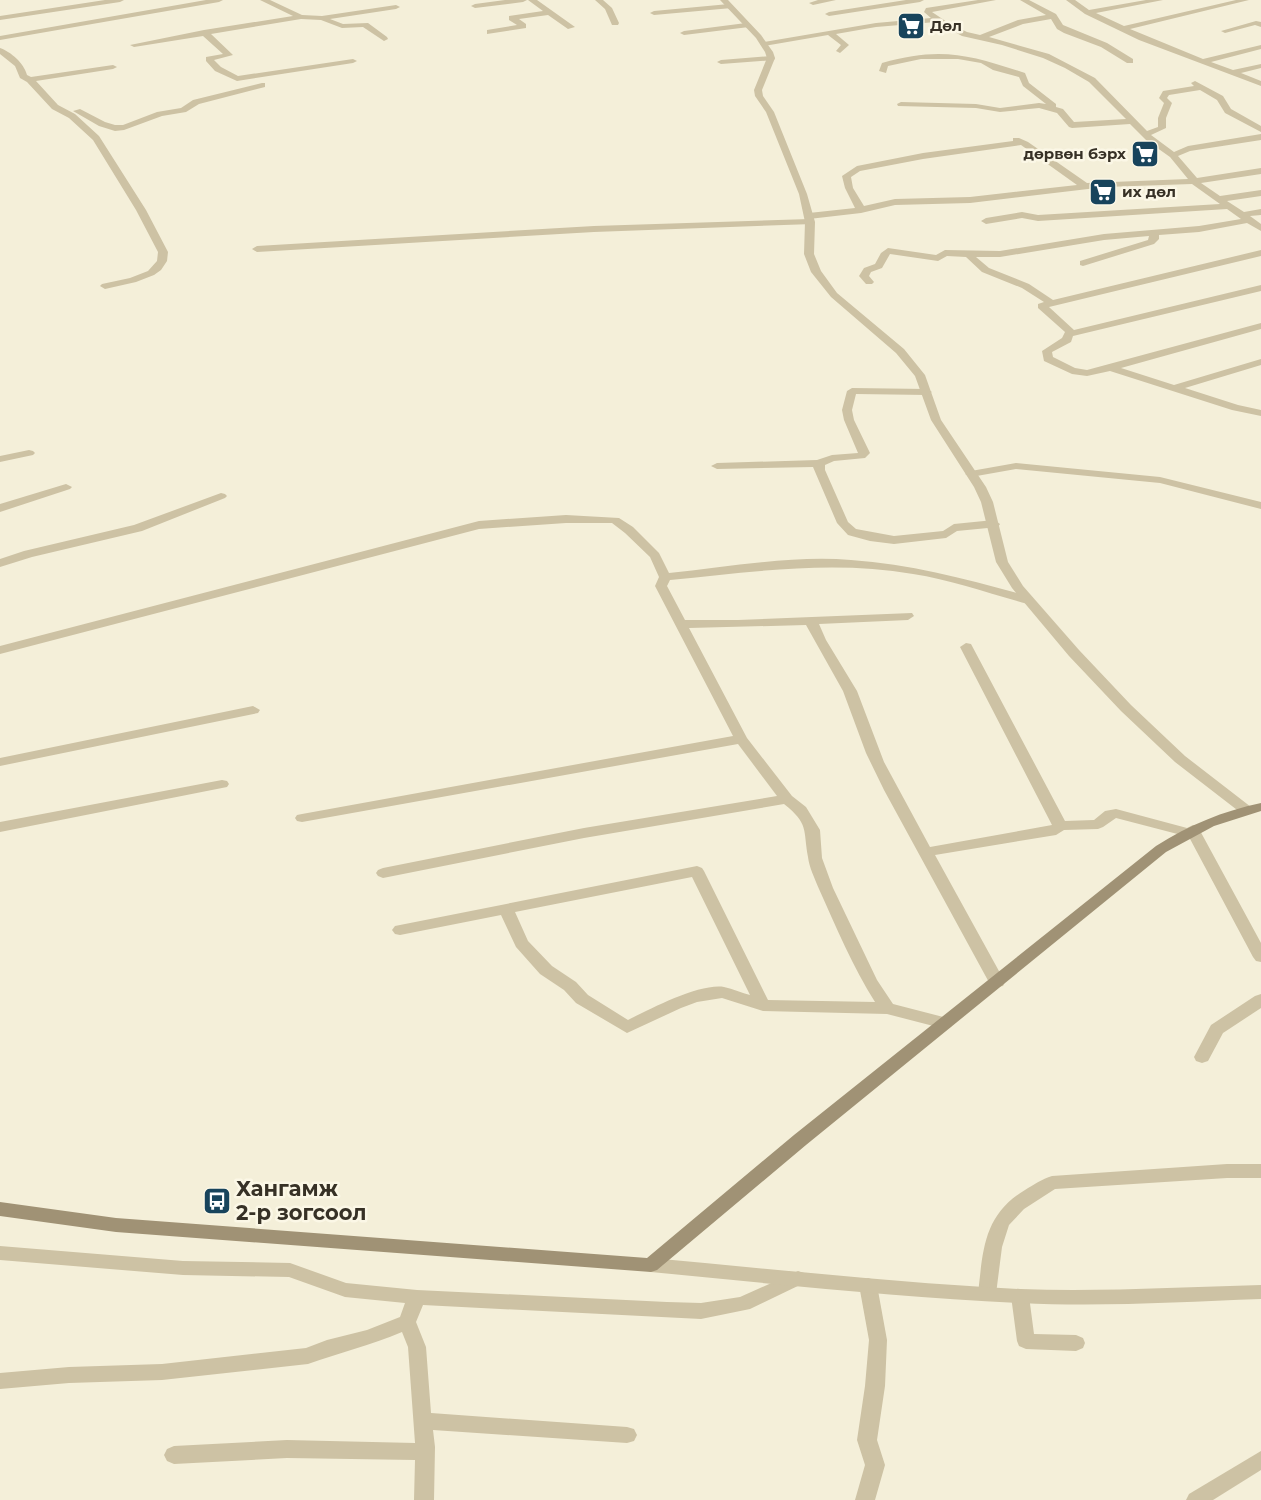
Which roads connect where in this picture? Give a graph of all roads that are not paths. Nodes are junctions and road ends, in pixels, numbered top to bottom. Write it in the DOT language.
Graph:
graph roads {
  1 [pos="120,0"];
  2 [pos="219,0"];
  3 [pos="264,0"];
  4 [pos="523,0"];
  5 [pos="532,0"];
  6 [pos="599,0"];
  7 [pos="832,0"];
  8 [pos="920,0"];
  9 [pos="992,0"];
  10 [pos="1024,0"];
  11 [pos="1070,0"];
  12 [pos="1159,0"];
  13 [pos="1245,0"];
  14 [pos="727,3"];
  15 [pos="813,3"];
  16 [pos="475,6"];
  17 [pos="396,7"];
  18 [pos="550,12"];
  19 [pos="1088,12"];
  20 [pos="654,13"];
  21 [pos="830,14"];
  22 [pos="1053,16"];
  23 [pos="302,17"];
  24 [pos="0,18"];
  25 [pos="322,18"];
  26 [pos="939,19"];
  27 [pos="615,23"];
  28 [pos="746,25"];
  29 [pos="1261,25"];
  30 [pos="571,28"];
  31 [pos="1122,29"];
  32 [pos="1224,31"];
  33 [pos="204,32"];
  34 [pos="490,32"];
  35 [pos="684,33"];
  36 [pos="830,33"];
  37 [pos="0,38"];
  38 [pos="980,38"];
  39 [pos="384,39"];
  40 [pos="764,44"];
  41 [pos="134,45"];
  42 [pos="1261,47"];
  43 [pos="0,50"];
  44 [pos="840,51"];
  45 [pos="771,58"];
  46 [pos="353,61"];
  47 [pos="1130,61"];
  48 [pos="1204,61"];
  49 [pos="721,62"];
  50 [pos="1261,66"];
  51 [pos="113,67"];
  52 [pos="883,71"];
  53 [pos="1232,73"];
  54 [pos="30,80"];
  55 [pos="1191,81"];
  56 [pos="1261,84"];
  57 [pos="262,85"];
  58 [pos="1202,87"];
  59 [pos="901,104"];
  60 [pos="60,109"];
  61 [pos="1060,111"];
  62 [pos="1134,121"];
  63 [pos="1261,129"];
  64 [pos="1146,134"];
  65 [pos="1261,137"];
  66 [pos="1173,155"];
  67 [pos="1261,171"];
  68 [pos="1195,181"];
  69 [pos="1085,186"];
  70 [pos="1261,192"];
  71 [pos="1219,199"];
  72 [pos="1228,206"];
  73 [pos="861,210"];
  74 [pos="1261,212"];
  75 [pos="1245,217"];
  76 [pos="810,219"];
  77 [pos="986,221"];
  78 [pos="1261,228"];
  79 [pos="1154,232"];
  80 [pos="257,249"];
  81 [pos="1261,253"];
  82 [pos="969,254"];
  83 [pos="1083,263"];
  84 [pos="869,282"];
  85 [pos="105,286"];
  86 [pos="1261,288"];
  87 [pos="1051,303"];
  88 [pos="1261,326"];
  89 [pos="1070,334"];
  90 [pos="1261,362"];
  91 [pos="1110,368"];
  92 [pos="1172,389"];
  93 [pos="927,392"];
  94 [pos="1261,413"];
  95 [pos="29,453"];
  96 [pos="0,459"];
  97 [pos="819,463"];
  98 [pos="717,466"];
  99 [pos="971,474"];
  100 [pos="66,487"];
  101 [pos="221,496"];
  102 [pos="1261,506"];
  103 [pos="0,508"];
  104 [pos="994,524"];
  105 [pos="0,563"];
  106 [pos="665,577"];
  107 [pos="1028,600"];
  108 [pos="908,616"];
  109 [pos="811,621"];
  110 [pos="680,624"];
  111 [pos="966,647"];
  112 [pos="0,650"];
  113 [pos="253,710"];
  114 [pos="740,739"];
  115 [pos="0,762"];
  116 [pos="222,784"];
  117 [pos="787,799"];
  118 [pos="1253,808"];
  119 [pos="302,818"];
  120 [pos="0,826"];
  121 [pos="1060,826"];
  122 [pos="1190,832"];
  123 [pos="926,852"];
  124 [pos="383,873"];
  125 [pos="506,909"];
  126 [pos="400,930"];
  127 [pos="1261,957"];
  128 [pos="997,982"];
  129 [pos="1261,1000"];
  130 [pos="763,1005"];
  131 [pos="888,1008"];
  132 [pos="945,1023"];
  133 [pos="1202,1057"];
  134 [pos="1261,1171"];
  135 [pos="0,1209"];
  136 [pos="0,1254"];
  137 [pos="651,1265"];
  138 [pos="798,1278"];
  139 [pos="868,1285"];
  140 [pos="1261,1292"];
  141 [pos="986,1294"];
  142 [pos="1020,1296"];
  143 [pos="417,1297"];
  144 [pos="407,1322"];
  145 [pos="1076,1343"];
  146 [pos="0,1381"];
  147 [pos="422,1421"];
  148 [pos="627,1435"];
  149 [pos="425,1452"];
  150 [pos="174,1455"];
  151 [pos="1261,1460"];
  152 [pos="424,1500"];
  153 [pos="865,1500"];
  154 [pos="1196,1500"];
  1 -- 24 [label="street"];
  2 -- 37 [label="street"];
  3 -- 23 [label="street"];
  4 -- 16 [label="street"];
  5 -- 18 [label="street"];
  6 -- 27 [label="street"];
  7 -- 15 [label="street"];
  8 -- 21 [label="street"];
  9 -- 26 [label="street"];
  10 -- 22 [label="street"];
  11 -- 19 [label="street"];
  12 -- 19 [label="street"];
  13 -- 31 [label="street"];
  14 -- 20 [label="street"];
  14 -- 28 [label="street"];
  17 -- 25 [label="street"];
  18 -- 30 [label="street"];
  18 -- 34 [label="street"];
  19 -- 31 [label="street"];
  22 -- 38 [label="street"];
  22 -- 47 [label="street"];
  23 -- 25 [label="street"];
  23 -- 33 [label="street"];
  25 -- 39 [label="street"];
  26 -- 36 [label="street"];
  26 -- 38 [label="street"];
  28 -- 35 [label="street"];
  28 -- 40 [label="street"];
  29 -- 32 [label="street"];
  31 -- 48 [label="street"];
  33 -- 41 [label="street"];
  33 -- 46 [label="street"];
  36 -- 40 [label="street"];
  36 -- 44 [label="street"];
  38 -- 62 [label="street"];
  40 -- 45 [label="street"];
  42 -- 48 [label="street"];
  43 -- 54 [label="street"];
  45 -- 49 [label="street"];
  45 -- 76 [label="street"];
  48 -- 53 [label="street"];
  50 -- 53 [label="street"];
  51 -- 54 [label="street"];
  52 -- 61 [label="street"];
  53 -- 56 [label="street"];
  54 -- 60 [label="street"];
  55 -- 58 [label="street"];
  57 -- 60 [label="street"];
  58 -- 63 [label="street"];
  58 -- 64 [label="street"];
  59 -- 61 [label="street"];
  60 -- 85 [label="street"];
  61 -- 62 [label="street"];
  62 -- 64 [label="street"];
  64 -- 66 [label="street"];
  65 -- 66 [label="street"];
  66 -- 68 [label="street"];
  67 -- 68 [label="street"];
  68 -- 69 [label="street"];
  68 -- 71 [label="street"];
  69 -- 73 [label="street"];
  69 -- 73 [label="street"];
  70 -- 71 [label="street"];
  71 -- 72 [label="street"];
  72 -- 75 [label="street"];
  72 -- 77 [label="street"];
  73 -- 76 [label="street"];
  74 -- 75 [label="street"];
  75 -- 78 [label="street"];
  75 -- 79 [label="street"];
  76 -- 80 [label="street"];
  76 -- 93 [label="street"];
  79 -- 82 [label="street"];
  79 -- 83 [label="street"];
  81 -- 87 [label="street"];
  82 -- 84 [label="street"];
  82 -- 87 [label="street"];
  86 -- 89 [label="street"];
  87 -- 89 [label="street"];
  88 -- 91 [label="street"];
  89 -- 91 [label="street"];
  90 -- 92 [label="street"];
  91 -- 92 [label="street"];
  92 -- 94 [label="street"];
  93 -- 97 [label="street"];
  93 -- 99 [label="street"];
  95 -- 96 [label="street"];
  97 -- 98 [label="street"];
  97 -- 104 [label="street"];
  99 -- 102 [label="street"];
  99 -- 104 [label="street"];
  100 -- 103 [label="street"];
  101 -- 105 [label="street"];
  104 -- 107 [label="street"];
  106 -- 107 [label="street"];
  106 -- 110 [label="street"];
  106 -- 112 [label="street"];
  107 -- 118 [label="street"];
  108 -- 109 [label="street"];
  109 -- 110 [label="street"];
  109 -- 123 [label="street"];
  110 -- 114 [label="street"];
  111 -- 121 [label="street"];
  113 -- 115 [label="street"];
  114 -- 117 [label="street"];
  114 -- 119 [label="street"];
  116 -- 120 [label="street"];
  117 -- 124 [label="street"];
  117 -- 131 [label="street"];
  118 -- 122 [label="main road"];
  121 -- 122 [label="street"];
  121 -- 123 [label="street"];
  122 -- 127 [label="street"];
  122 -- 128 [label="main road"];
  123 -- 128 [label="street"];
  125 -- 126 [label="street"];
  125 -- 130 [label="street"];
  125 -- 130 [label="street"];
  128 -- 132 [label="main road"];
  129 -- 133 [label="street"];
  130 -- 131 [label="street"];
  131 -- 132 [label="street"];
  132 -- 137 [label="main road"];
  134 -- 141 [label="street"];
  135 -- 137 [label="main road"];
  136 -- 143 [label="street"];
  137 -- 138 [label="street"];
  138 -- 139 [label="street"];
  138 -- 143 [label="street"];
  139 -- 141 [label="street"];
  139 -- 153 [label="street"];
  140 -- 142 [label="street"];
  141 -- 142 [label="street"];
  142 -- 145 [label="street"];
  143 -- 144 [label="street"];
  144 -- 146 [label="street"];
  144 -- 147 [label="street"];
  147 -- 148 [label="street"];
  147 -- 149 [label="street"];
  149 -- 150 [label="street"];
  149 -- 152 [label="street"];
  151 -- 154 [label="street"];
}
